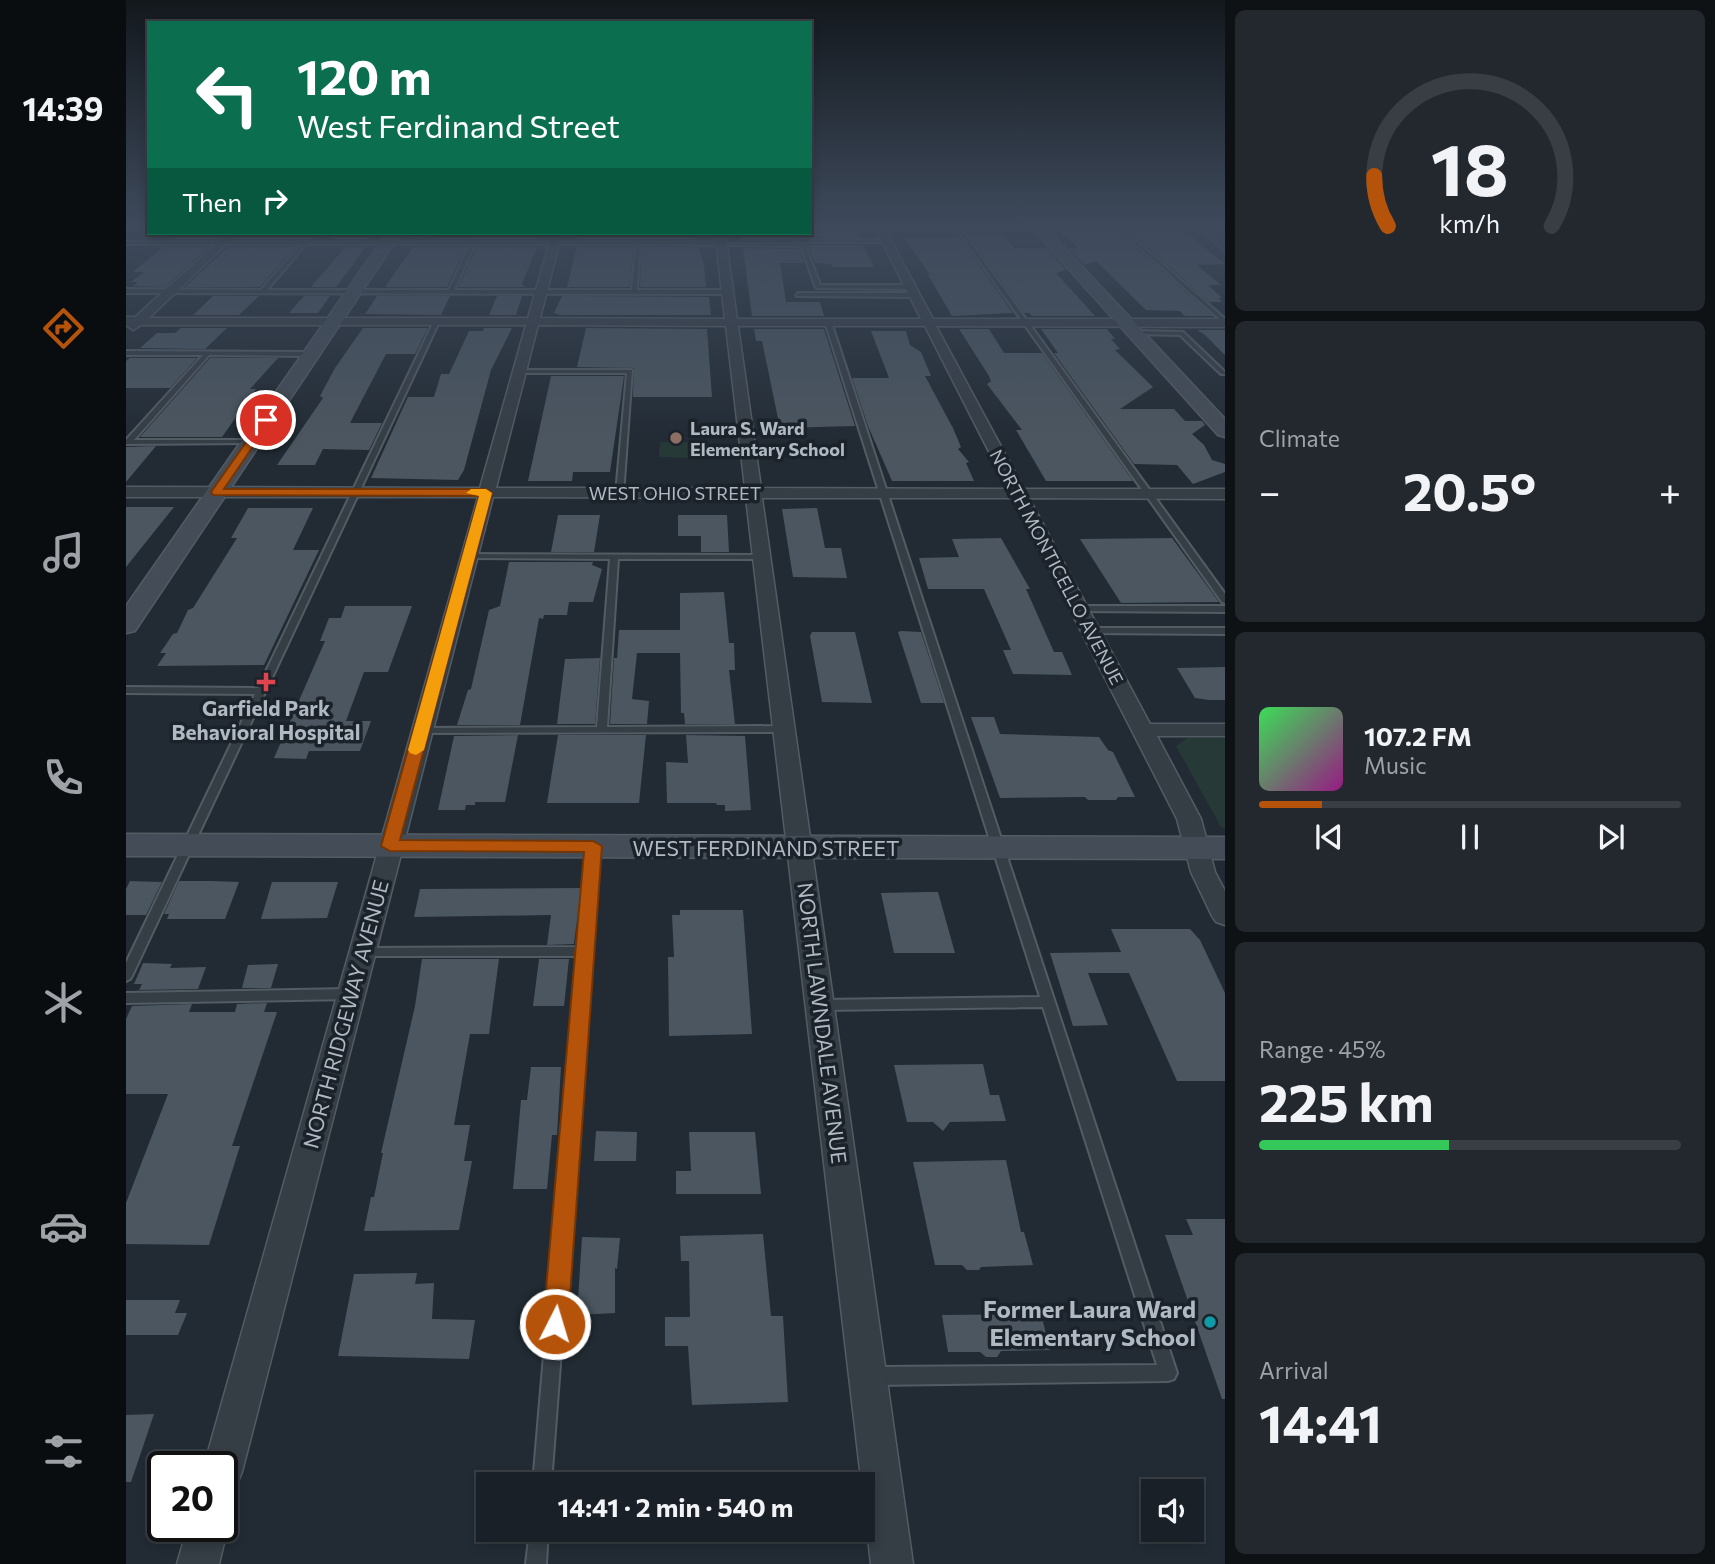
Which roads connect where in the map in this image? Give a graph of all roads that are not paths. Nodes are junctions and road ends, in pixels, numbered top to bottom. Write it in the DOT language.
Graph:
graph roads {
  1 [pos="163,297"];
  2 [pos="351,297"];
  3 [pos="540,297"];
  4 [pos="728,297"];
  5 [pos="915,297"];
  6 [pos="1007,297"];
  7 [pos="1102,297"];
  8 [pos="1196,297"];
  9 [pos="132,321"];
  10 [pos="333,322"];
  11 [pos="436,322"];
  12 [pos="533,322"];
  13 [pos="732,322"];
  14 [pos="828,323"];
  15 [pos="929,323"];
  16 [pos="1026,323"];
  17 [pos="1225,323"];
  18 [pos="1130,328"];
  19 [pos="126,333"];
  20 [pos="126,354"];
  21 [pos="207,354"];
  22 [pos="311,354"];
  23 [pos="519,371"];
  24 [pos="1223,373"];
  25 [pos="1225,431"];
  26 [pos="128,442"];
  27 [pos="251,442"];
  28 [pos="126,492"];
  29 [pos="217,492"];
  30 [pos="356,493"];
  31 [pos="486,493"];
  32 [pos="620,493"];
  33 [pos="754,493"];
  34 [pos="882,493"];
  35 [pos="1018,493"];
  36 [pos="1148,494"];
  37 [pos="1225,494"];
  38 [pos="469,556"];
  39 [pos="614,556"];
  40 [pos="762,556"];
  41 [pos="1225,600"];
  42 [pos="1225,608"];
  43 [pos="1079,609"];
  44 [pos="126,625"];
  45 [pos="1091,631"];
  46 [pos="1225,631"];
  47 [pos="126,690"];
  48 [pos="261,691"];
  49 [pos="785,729"];
  50 [pos="602,730"];
  51 [pos="1143,730"];
  52 [pos="1225,730"];
  53 [pos="421,731"];
  54 [pos="126,845"];
  55 [pos="187,845"];
  56 [pos="390,846"];
  57 [pos="593,846"];
  58 [pos="801,847"];
  59 [pos="998,847"];
  60 [pos="1211,848"];
  61 [pos="1225,916"];
  62 [pos="362,951"];
  63 [pos="585,951"];
  64 [pos="126,976"];
  65 [pos="350,994"];
  66 [pos="126,998"];
  67 [pos="1048,1002"];
  68 [pos="821,1005"];
  69 [pos="868,1376"];
  70 [pos="228,1451"];
  71 [pos="543,1472"];
  72 [pos="204,1542"];
  73 [pos="538,1542"];
  74 [pos="198,1564"];
  75 [pos="536,1564"];
  76 [pos="892,1564"];
  1 -- 9 [label="street"];
  2 -- 10 [label="street"];
  3 -- 12 [label="street, NORTH RIDGEWAY AVENUE"];
  4 -- 13 [label="street, NORTH LAWNDALE AVENUE"];
  5 -- 15 [label="street, NORTH MONTICELLO AVENUE"];
  6 -- 16 [label="lane"];
  7 -- 18 [label="street"];
  8 -- 17 [label="lane"];
  9 -- 10 [label="street"];
  9 -- 19 [label="street"];
  10 -- 11 [label="street"];
  10 -- 22 [label="street"];
  11 -- 12 [label="street"];
  11 -- 30 [label="lane"];
  12 -- 13 [label="street"];
  12 -- 23 [label="street, NORTH RIDGEWAY AVENUE"];
  13 -- 14 [label="street"];
  13 -- 33 [label="street, NORTH LAWNDALE AVENUE"];
  14 -- 15 [label="street"];
  14 -- 34 [label="lane"];
  15 -- 16 [label="street"];
  15 -- 35 [label="street, NORTH MONTICELLO AVENUE"];
  16 -- 18 [label="street"];
  16 -- 36 [label="lane"];
  17 -- 18 [label="street"];
  18 -- 24 [label="lane"];
  18 -- 25 [label="street"];
  20 -- 21 [label="lane"];
  21 -- 22 [label="lane"];
  21 -- 26 [label="lane"];
  22 -- 27 [label="street"];
  23 -- 31 [label="street, NORTH RIDGEWAY AVENUE"];
  23 -- 32 [label="lane"];
  26 -- 27 [label="lane"];
  27 -- 29 [label="street"];
  28 -- 29 [label="street, WEST OHIO STREET"];
  29 -- 30 [label="street, WEST OHIO STREET"];
  29 -- 44 [label="street"];
  30 -- 31 [label="street, WEST OHIO STREET"];
  30 -- 48 [label="lane"];
  31 -- 32 [label="street, WEST OHIO STREET"];
  31 -- 38 [label="street, NORTH RIDGEWAY AVENUE"];
  32 -- 33 [label="street, WEST OHIO STREET"];
  33 -- 34 [label="street, WEST OHIO STREET"];
  33 -- 40 [label="street, NORTH LAWNDALE AVENUE"];
  34 -- 35 [label="street, WEST OHIO STREET"];
  34 -- 59 [label="lane"];
  35 -- 36 [label="street, WEST OHIO STREET"];
  35 -- 43 [label="street, NORTH MONTICELLO AVENUE"];
  36 -- 37 [label="street, WEST OHIO STREET"];
  36 -- 41 [label="lane"];
  38 -- 39 [label="lane"];
  38 -- 53 [label="street, NORTH RIDGEWAY AVENUE"];
  39 -- 40 [label="lane"];
  39 -- 50 [label="lane"];
  40 -- 49 [label="street, NORTH LAWNDALE AVENUE"];
  42 -- 43 [label="lane"];
  43 -- 45 [label="street, NORTH MONTICELLO AVENUE"];
  45 -- 46 [label="lane"];
  45 -- 51 [label="street, NORTH MONTICELLO AVENUE"];
  47 -- 48 [label="lane"];
  48 -- 55 [label="lane"];
  49 -- 50 [label="lane"];
  49 -- 58 [label="street, NORTH LAWNDALE AVENUE"];
  50 -- 53 [label="lane"];
  51 -- 52 [label="street"];
  51 -- 60 [label="street, NORTH MONTICELLO AVENUE"];
  53 -- 56 [label="street, NORTH RIDGEWAY AVENUE"];
  54 -- 55 [label="street, WEST FERDINAND STREET"];
  55 -- 56 [label="street, WEST FERDINAND STREET"];
  55 -- 64 [label="lane"];
  56 -- 57 [label="street, WEST FERDINAND STREET"];
  56 -- 62 [label="street, NORTH RIDGEWAY AVENUE"];
  57 -- 58 [label="street, WEST FERDINAND STREET"];
  57 -- 63 [label="lane"];
  58 -- 59 [label="street, WEST FERDINAND STREET"];
  58 -- 68 [label="street, NORTH LAWNDALE AVENUE"];
  59 -- 60 [label="street, WEST FERDINAND STREET"];
  59 -- 67 [label="lane"];
  60 -- 61 [label="street, NORTH MONTICELLO AVENUE"];
  62 -- 63 [label="lane"];
  62 -- 65 [label="street, NORTH RIDGEWAY AVENUE"];
  63 -- 71 [label="lane"];
  65 -- 66 [label="lane"];
  65 -- 70 [label="street, NORTH RIDGEWAY AVENUE"];
  67 -- 68 [label="lane"];
  67 -- 69 [label="lane"];
  68 -- 69 [label="street, NORTH LAWNDALE AVENUE"];
  69 -- 76 [label="street, NORTH LAWNDALE AVENUE"];
  72 -- 74 [label="street"];
  73 -- 75 [label="lane"];
}
